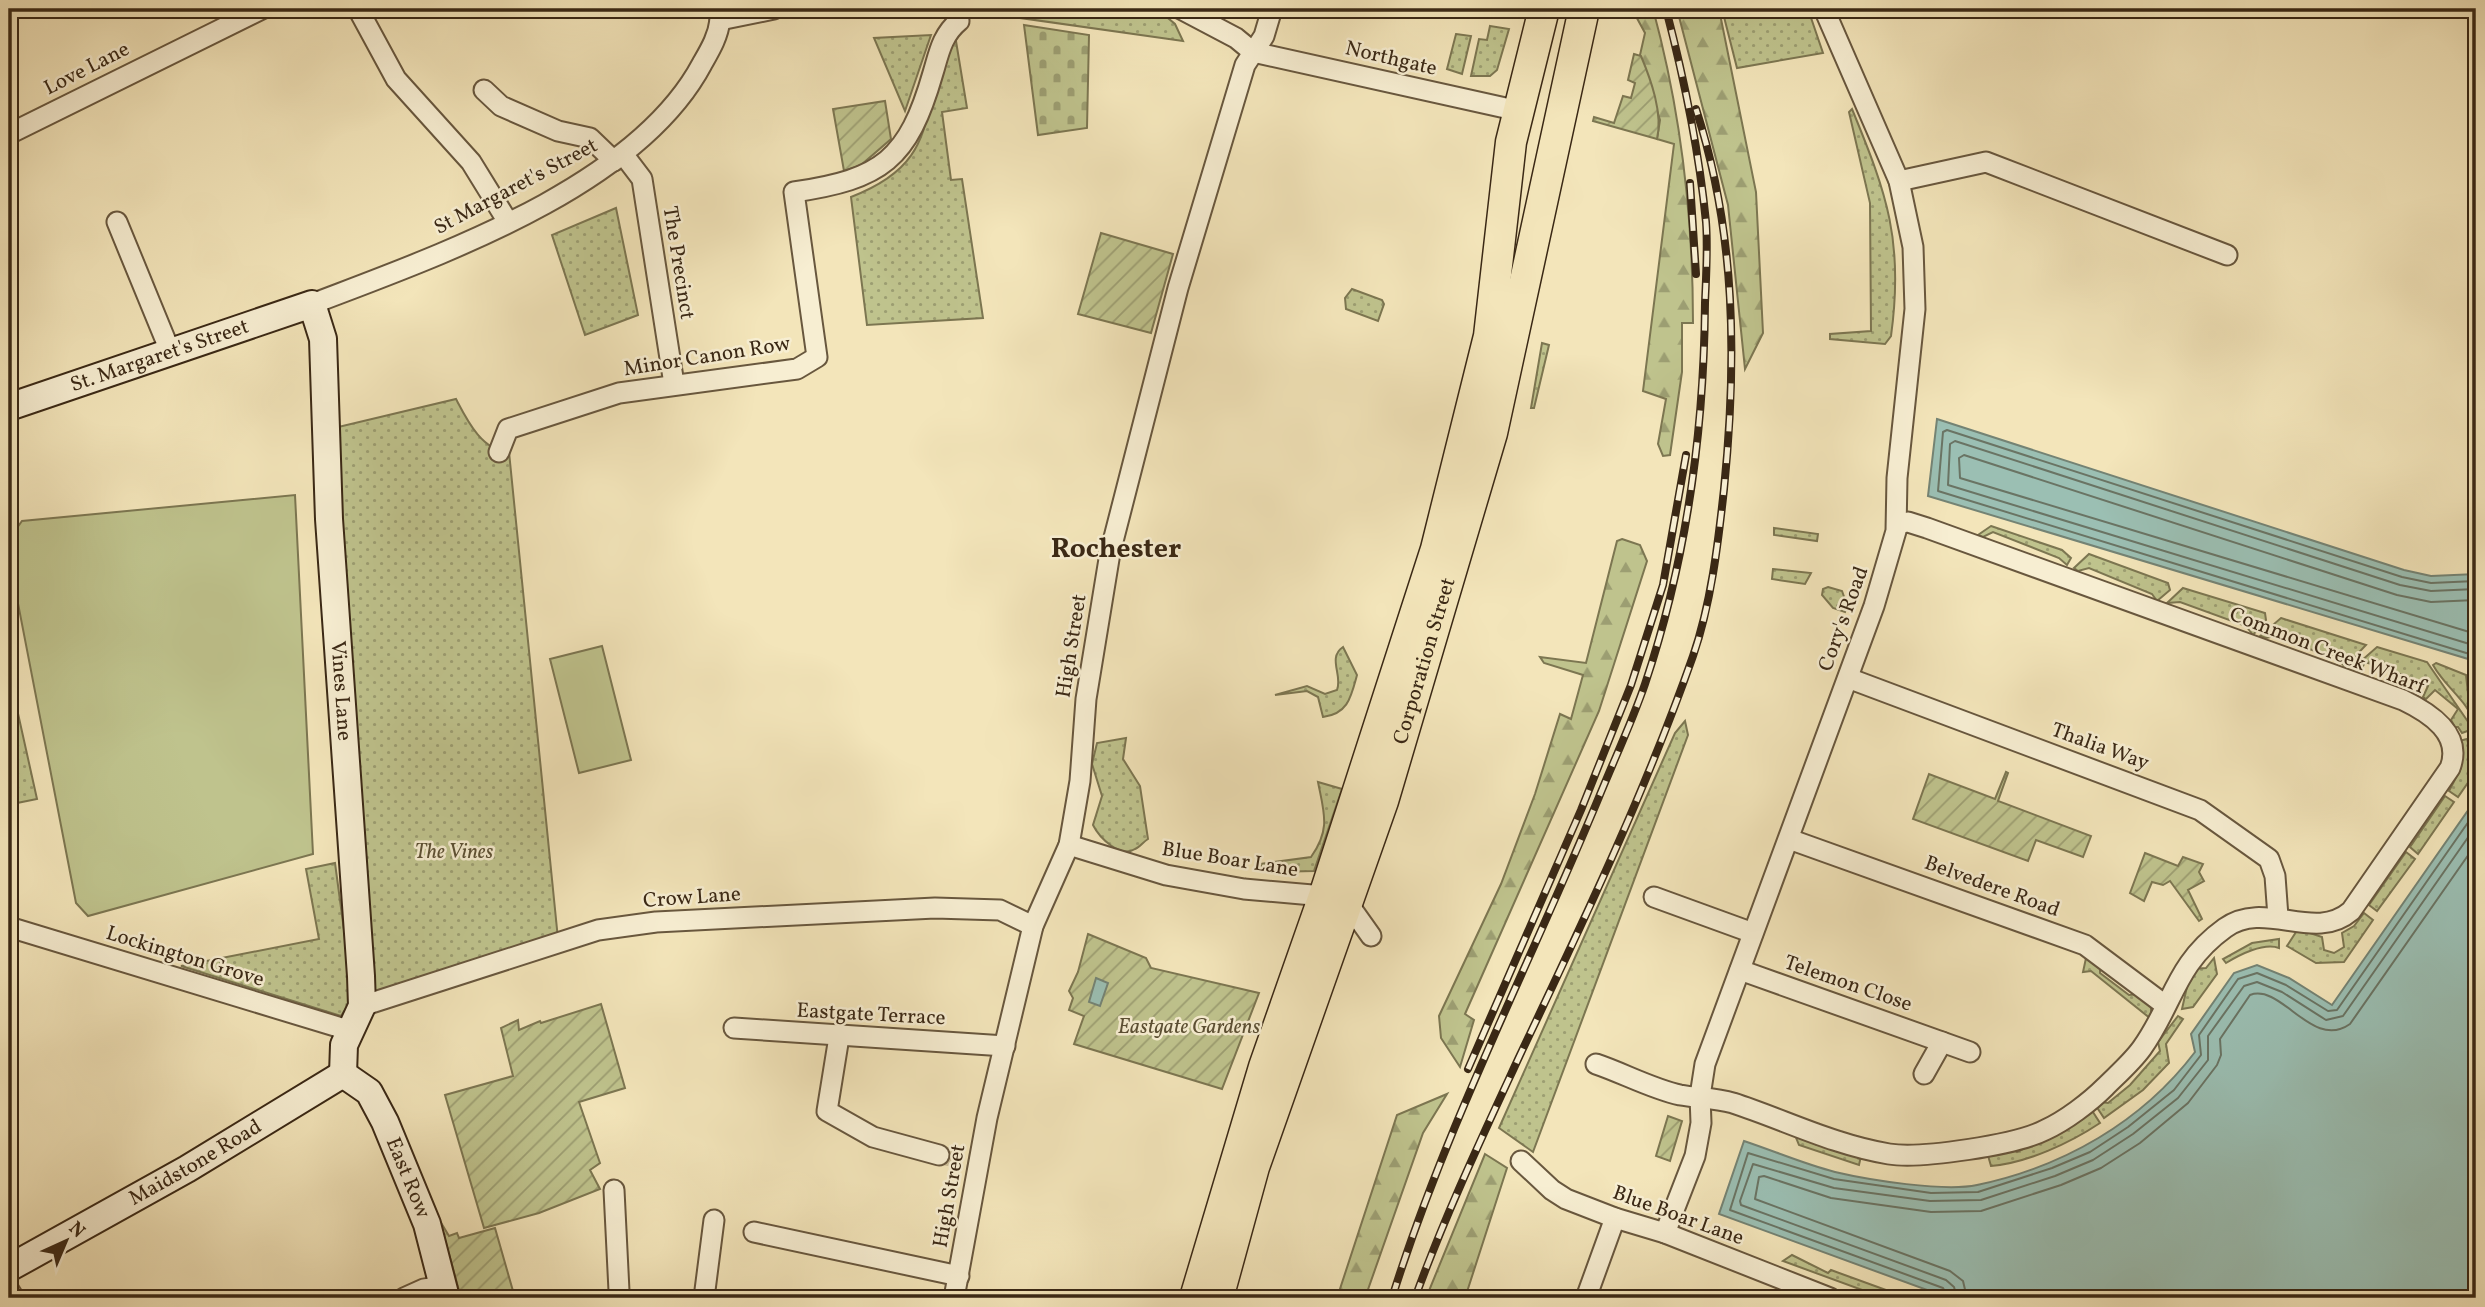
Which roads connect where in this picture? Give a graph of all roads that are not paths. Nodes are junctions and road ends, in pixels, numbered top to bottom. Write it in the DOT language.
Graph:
graph roads {
  1 [pos="262,9"];
  2 [pos="358,9"];
  3 [pos="774,9"];
  4 [pos="1181,9"];
  5 [pos="1272,9"];
  6 [pos="1544,9"];
  7 [pos="1584,9"];
  8 [pos="1824,9"];
  9 [pos="717,15"];
  10 [pos="958,15"];
  11 [pos="1253,52"];
  12 [pos="484,90"];
  13 [pos="1566,95"];
  14 [pos="1519,111"];
  15 [pos="9,138"];
  16 [pos="619,157"];
  17 [pos="1899,181"];
  18 [pos="117,222"];
  19 [pos="508,222"];
  20 [pos="2227,255"];
  21 [pos="312,304"];
  22 [pos="170,351"];
  23 [pos="674,384"];
  24 [pos="9,407"];
  25 [pos="499,452"];
  26 [pos="1897,524"];
  27 [pos="1847,678"];
  28 [pos="1789,839"];
  29 [pos="1069,845"];
  30 [pos="1654,897"];
  31 [pos="1336,900"];
  32 [pos="2278,917"];
  33 [pos="1033,926"];
  34 [pos="9,927"];
  35 [pos="1753,933"];
  36 [pos="1371,936"];
  37 [pos="1740,970"];
  38 [pos="2165,1005"];
  39 [pos="362,1006"];
  40 [pos="734,1028"];
  41 [pos="348,1030"];
  42 [pos="839,1037"];
  43 [pos="1942,1041"];
  44 [pos="1005,1046"];
  45 [pos="1970,1052"];
  46 [pos="1596,1064"];
  47 [pos="343,1073"];
  48 [pos="1924,1074"];
  49 [pos="1700,1096"];
  50 [pos="939,1155"];
  51 [pos="1521,1161"];
  52 [pos="614,1190"];
  53 [pos="1615,1218"];
  54 [pos="714,1220"];
  55 [pos="754,1232"];
  56 [pos="1665,1233"];
  57 [pos="9,1268"];
  58 [pos="959,1276"];
  59 [pos="9,1290"];
  60 [pos="445,1292"];
  61 [pos="14,1298"];
  62 [pos="404,1298"];
  63 [pos="621,1298"];
  64 [pos="704,1298"];
  65 [pos="954,1298"];
  66 [pos="1195,1298"];
  67 [pos="1218,1298"];
  68 [pos="1586,1298"];
  69 [pos="1830,1298"];
  1 -- 15 [label="street, Love Lane"];
  2 -- 19 [label="street"];
  3 -- 9 [label="street"];
  4 -- 11 [label="street"];
  5 -- 11 [label="street, High Street"];
  6 -- 14 [label="main road, Corporation Street"];
  7 -- 13 [label="main road, Corporation Street"];
  8 -- 17 [label="street, Cory's Road"];
  9 -- 16 [label="street, St Margaret's Street"];
  10 -- 23 [label="street, Minor Canon Row"];
  11 -- 14 [label="street, Northgate"];
  11 -- 29 [label="street, High Street"];
  12 -- 16 [label="street, The Precinct"];
  13 -- 14 [label="main road"];
  13 -- 31 [label="main road, Corporation Street"];
  14 -- 31 [label="main road, Corporation Street"];
  16 -- 19 [label="street, St Margaret's Street"];
  16 -- 23 [label="street, The Precinct"];
  17 -- 20 [label="street"];
  17 -- 26 [label="street, Cory's Road"];
  18 -- 22 [label="street"];
  19 -- 21 [label="street, St Margaret's Street"];
  21 -- 22 [label="street, St. Margaret's Street"];
  21 -- 39 [label="street, Vines Lane"];
  22 -- 24 [label="street, St. Margaret's Street"];
  23 -- 25 [label="street, Minor Canon Row"];
  26 -- 27 [label="street, Cory's Road"];
  26 -- 32 [label="street, Common Creek Wharf"];
  27 -- 28 [label="street, Cory's Road"];
  27 -- 32 [label="street, Thalia Way"];
  28 -- 35 [label="street, Cory's Road"];
  28 -- 38 [label="street, Belvedere Road"];
  29 -- 31 [label="street, Blue Boar Lane"];
  29 -- 33 [label="street, High Street"];
  30 -- 35 [label="street"];
  31 -- 36 [label="street"];
  31 -- 66 [label="main road, Corporation Street"];
  31 -- 67 [label="main road, Corporation Street"];
  32 -- 38 [label="street, Common Creek Wharf"];
  33 -- 39 [label="street, Crow Lane"];
  33 -- 44 [label="street, High Street"];
  34 -- 41 [label="street, Lockington Grove"];
  35 -- 37 [label="street, Cory's Road"];
  37 -- 43 [label="street, Telemon Close"];
  37 -- 49 [label="street, Cory's Road"];
  38 -- 49 [label="street, Common Creek Wharf"];
  39 -- 41 [label="street"];
  40 -- 42 [label="street, Eastgate Terrace"];
  41 -- 47 [label="street"];
  42 -- 44 [label="street, Eastgate Terrace"];
  42 -- 50 [label="street"];
  43 -- 45 [label="street, Telemon Close"];
  43 -- 48 [label="street"];
  44 -- 58 [label="street, High Street"];
  46 -- 49 [label="street, Common Creek Wharf"];
  47 -- 57 [label="street, Maidstone Road"];
  47 -- 60 [label="street, East Row"];
  49 -- 56 [label="street, Cory's Road"];
  51 -- 53 [label="street, Blue Boar Lane"];
  52 -- 63 [label="street"];
  53 -- 56 [label="street, Blue Boar Lane"];
  53 -- 68 [label="street"];
  54 -- 64 [label="street"];
  55 -- 58 [label="street"];
  56 -- 69 [label="street, Blue Boar Lane"];
  58 -- 65 [label="street, High Street"];
  59 -- 61 [label="street"];
  60 -- 62 [label="street"];
}
